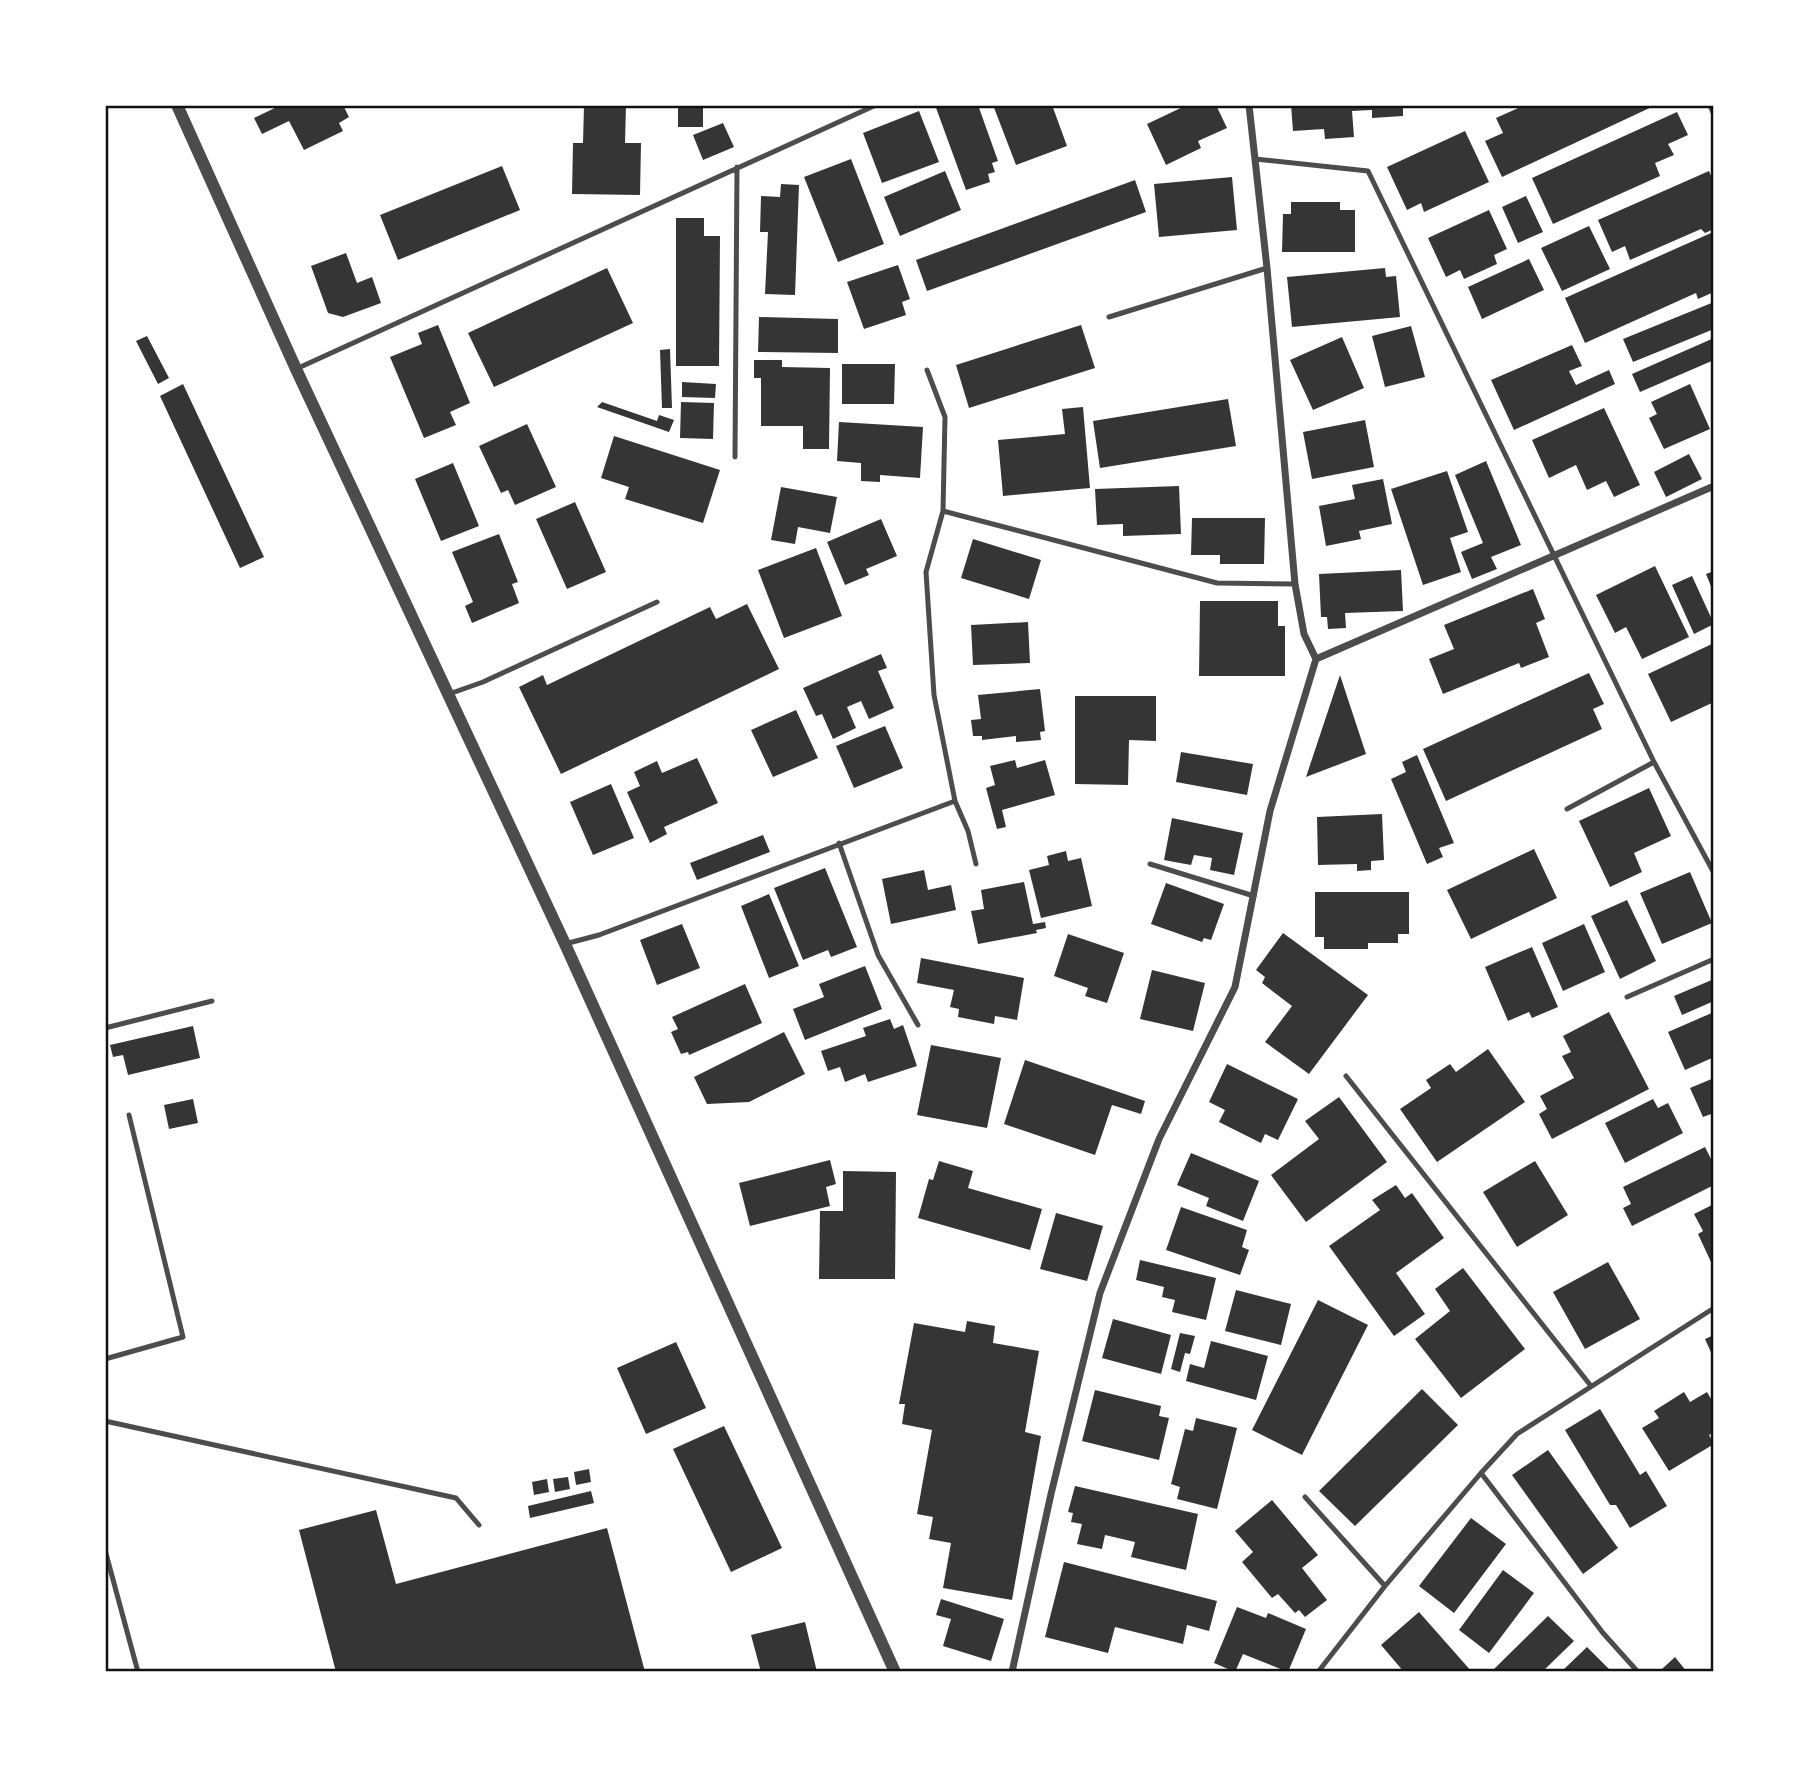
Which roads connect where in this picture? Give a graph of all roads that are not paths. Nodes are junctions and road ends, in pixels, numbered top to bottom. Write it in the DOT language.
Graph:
graph roads {
  1 [pos="177,105"];
  2 [pos="876,105"];
  3 [pos="1249,105"];
  4 [pos="1711,105"];
  5 [pos="1714,112"];
  6 [pos="1255,159"];
  7 [pos="737,167"];
  8 [pos="1267,268"];
  9 [pos="1110,317"];
  10 [pos="296,369"];
  11 [pos="927,370"];
  12 [pos="735,457"];
  13 [pos="1714,485"];
  14 [pos="943,511"];
  15 [pos="1554,555"];
  16 [pos="1294,584"];
  17 [pos="657,602"];
  18 [pos="1316,659"];
  19 [pos="448,694"];
  20 [pos="1654,762"];
  21 [pos="955,801"];
  22 [pos="1567,809"];
  23 [pos="839,843"];
  24 [pos="976,864"];
  25 [pos="1150,864"];
  26 [pos="1714,873"];
  27 [pos="1254,896"];
  28 [pos="565,944"];
  29 [pos="1714,959"];
  30 [pos="1627,997"];
  31 [pos="212,1001"];
  32 [pos="918,1025"];
  33 [pos="105,1028"];
  34 [pos="1346,1076"];
  35 [pos="129,1115"];
  36 [pos="1714,1308"];
  37 [pos="105,1359"];
  38 [pos="1591,1386"];
  39 [pos="105,1421"];
  40 [pos="1481,1473"];
  41 [pos="1305,1497"];
  42 [pos="479,1525"];
  43 [pos="105,1550"];
  44 [pos="1385,1586"];
  45 [pos="138,1672"];
  46 [pos="895,1672"];
  47 [pos="1012,1672"];
  48 [pos="1318,1672"];
  49 [pos="1638,1672"];
  1 -- 10 [label="street"];
  2 -- 7 [label="lane"];
  3 -- 6 [label="street"];
  4 -- 5 [label="street"];
  6 -- 8 [label="street"];
  6 -- 15 [label="lane"];
  7 -- 10 [label="lane"];
  7 -- 12 [label="lane"];
  8 -- 9 [label="lane"];
  8 -- 16 [label="street"];
  10 -- 19 [label="street"];
  11 -- 14 [label="lane"];
  13 -- 15 [label="street"];
  14 -- 16 [label="lane"];
  14 -- 21 [label="lane"];
  15 -- 18 [label="street"];
  15 -- 20 [label="lane"];
  16 -- 18 [label="street"];
  17 -- 19 [label="lane"];
  18 -- 27 [label="street"];
  19 -- 28 [label="street"];
  20 -- 22 [label="lane"];
  20 -- 26 [label="lane"];
  21 -- 23 [label="lane"];
  21 -- 24 [label="lane"];
  23 -- 28 [label="lane"];
  23 -- 32 [label="lane"];
  25 -- 27 [label="lane"];
  27 -- 47 [label="street"];
  28 -- 46 [label="street"];
  29 -- 30 [label="lane"];
  31 -- 33 [label="lane"];
  34 -- 38 [label="lane"];
  35 -- 37 [label="lane"];
  36 -- 38 [label="lane"];
  38 -- 40 [label="lane"];
  39 -- 42 [label="lane"];
  40 -- 44 [label="lane"];
  40 -- 49 [label="lane"];
  41 -- 44 [label="lane"];
  43 -- 45 [label="lane"];
  44 -- 48 [label="lane"];
}
